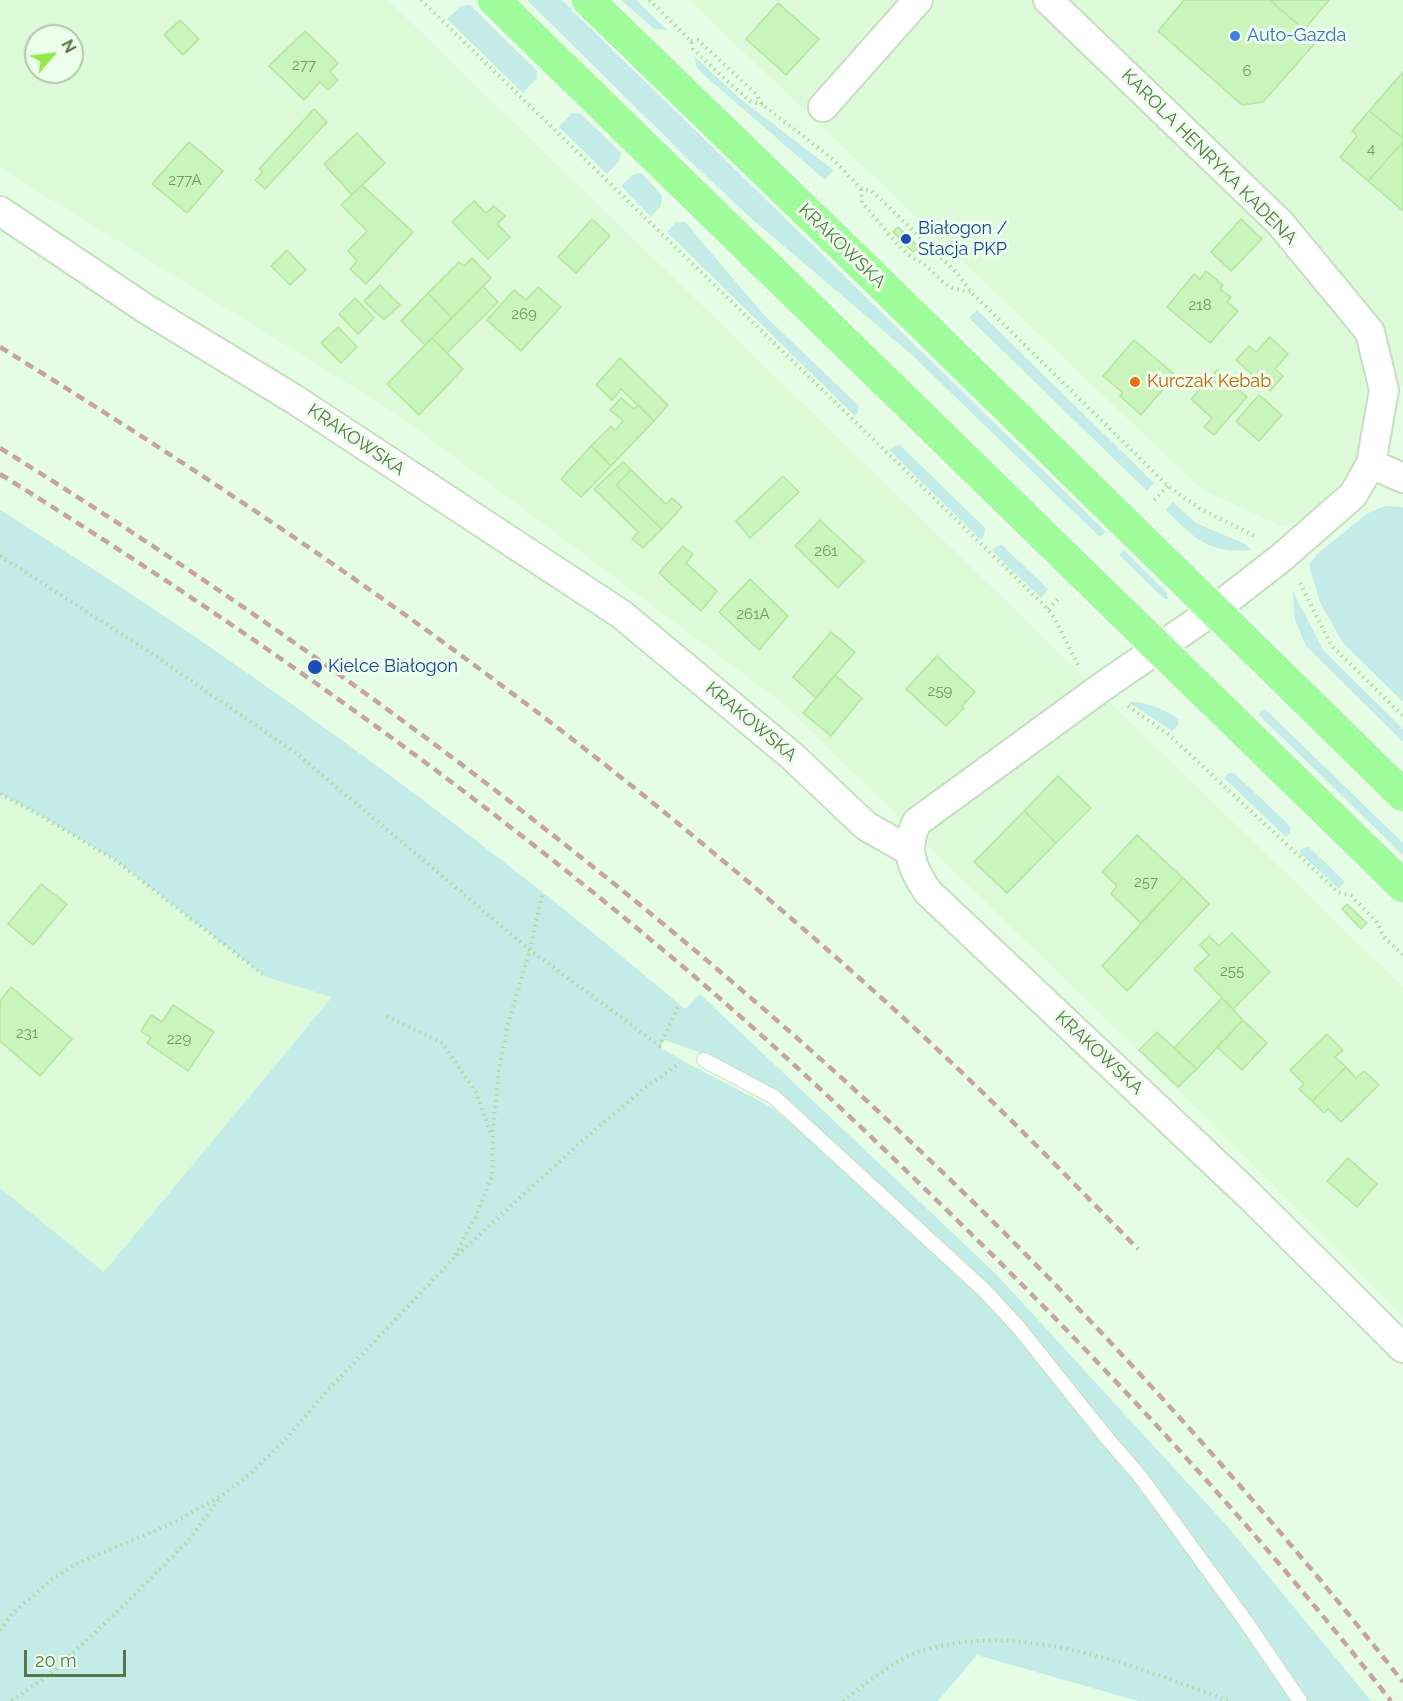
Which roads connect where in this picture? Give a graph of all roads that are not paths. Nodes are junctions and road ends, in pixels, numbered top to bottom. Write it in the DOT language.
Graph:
graph roads {
  1 [pos="494,0"];
  2 [pos="588,0"];
  3 [pos="918,0"];
  4 [pos="1048,0"];
  5 [pos="823,107"];
  6 [pos="0,211"];
  7 [pos="1371,464"];
  8 [pos="1403,478"];
  9 [pos="1214,610"];
  10 [pos="1160,648"];
  11 [pos="1403,795"];
  12 [pos="910,851"];
  13 [pos="1403,886"];
  14 [pos="704,1060"];
  15 [pos="1403,1348"];
  16 [pos="1300,1701"];
  1 -- 10 [label="main road"];
  2 -- 9 [label="main road, KRAKOWSKA"];
  3 -- 5 [label="street"];
  4 -- 7 [label="street, KAROLA HENRYKA KADENA"];
  6 -- 12 [label="street, KRAKOWSKA"];
  7 -- 8 [label="street"];
  7 -- 9 [label="street, KAROLA HENRYKA KADENA"];
  9 -- 10 [label="street, KAROLA HENRYKA KADENA"];
  9 -- 11 [label="main road, KRAKOWSKA"];
  10 -- 12 [label="street, KAROLA HENRYKA KADENA"];
  10 -- 13 [label="main road"];
  12 -- 15 [label="street, KRAKOWSKA"];
  14 -- 16 [label="lane"];
}
